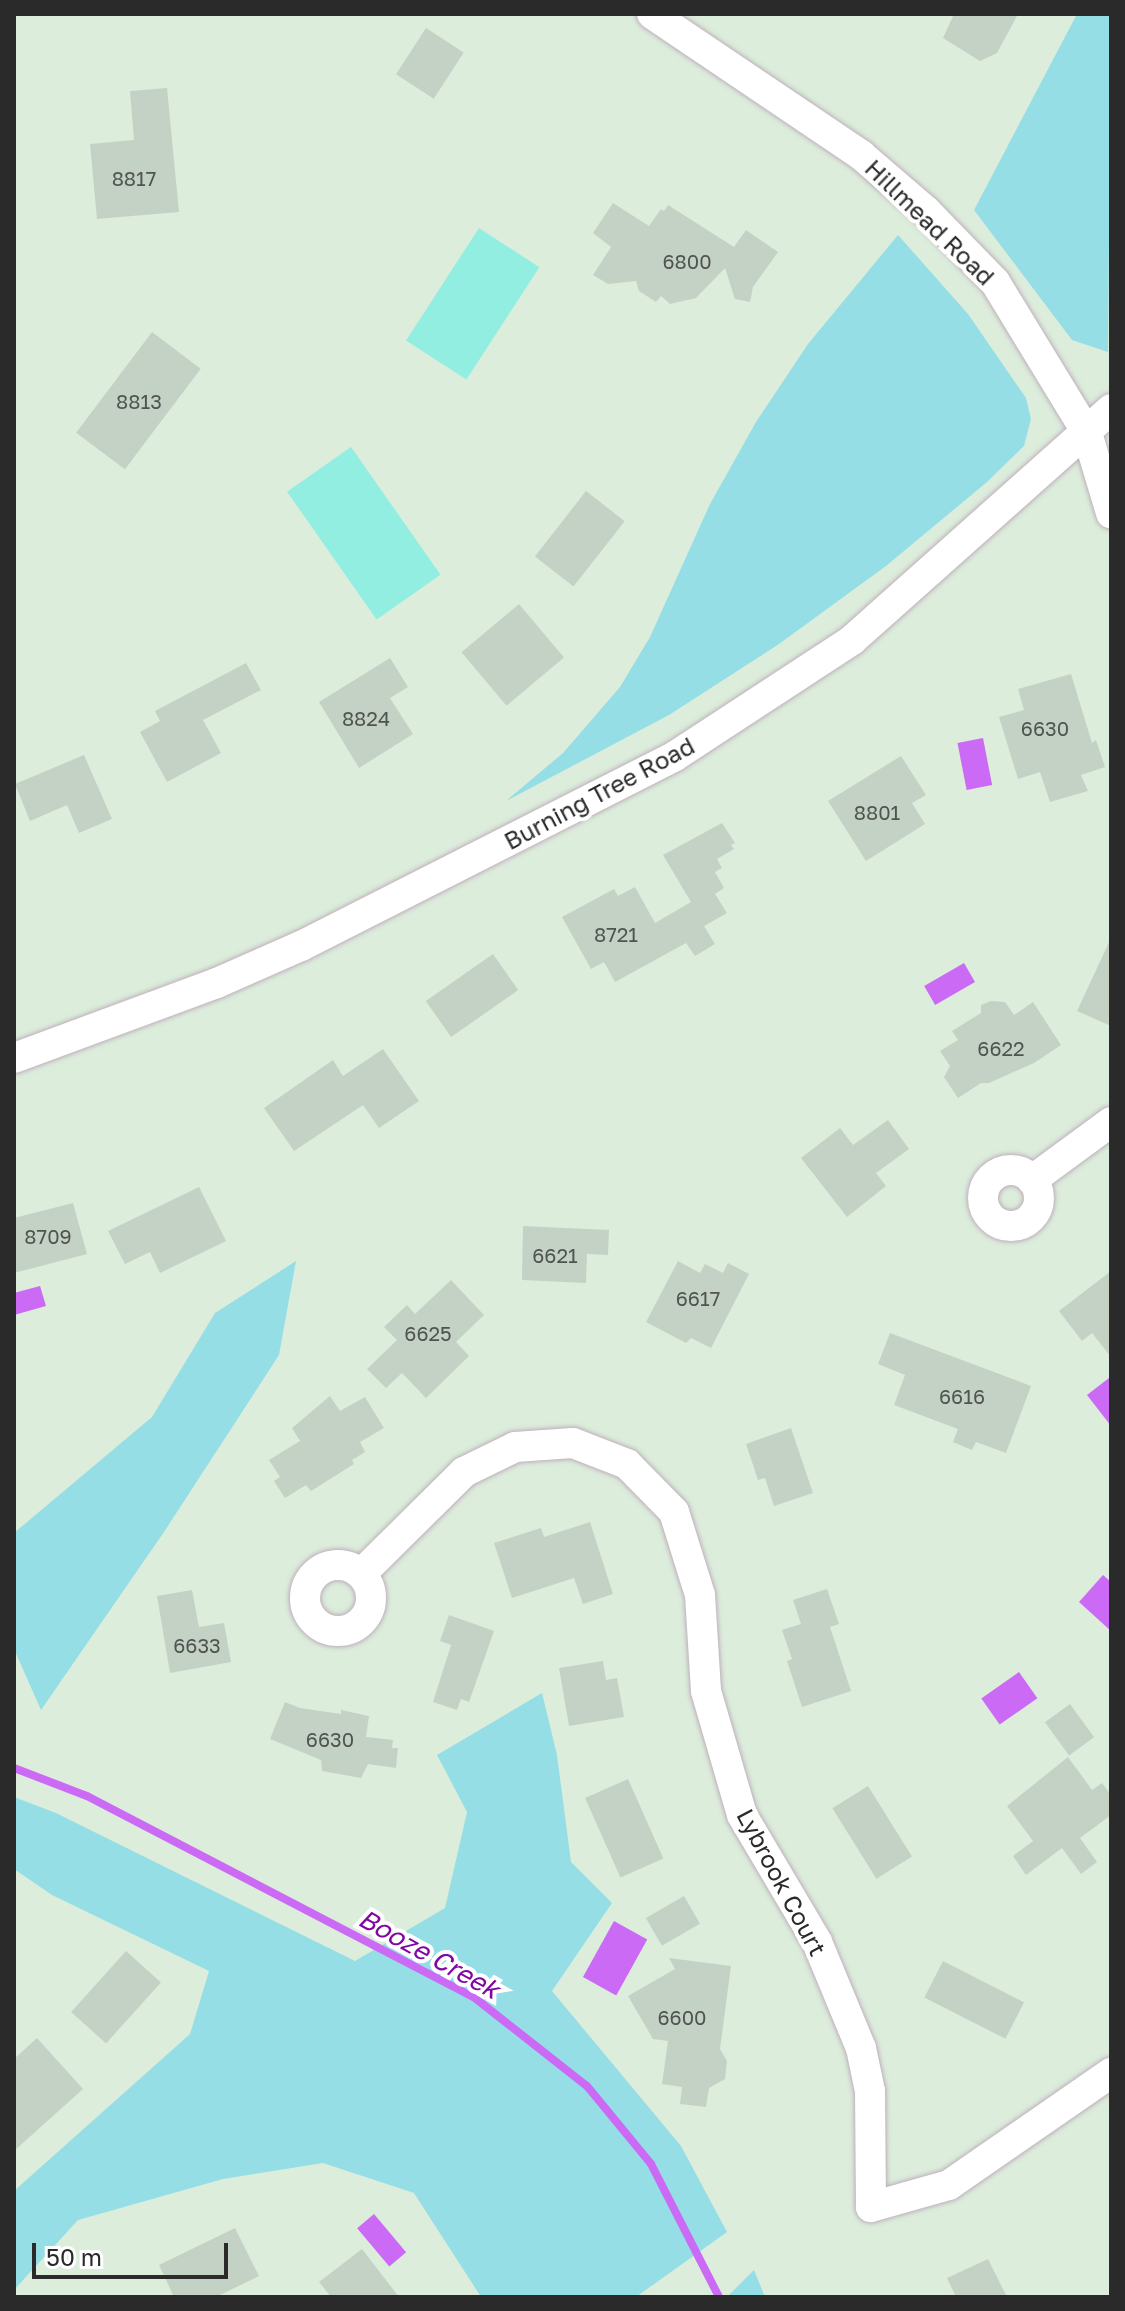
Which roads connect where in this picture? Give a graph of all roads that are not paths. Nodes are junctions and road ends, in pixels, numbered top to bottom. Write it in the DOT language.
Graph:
graph roads {
  1 [pos="652,14"];
  2 [pos="1111,409"];
  3 [pos="1087,433"];
  4 [pos="1111,513"];
  5 [pos="14,1058"];
  6 [pos="1111,1122"];
  7 [pos="1032,1180"];
  8 [pos="361,1574"];
  9 [pos="1111,2073"];
  1 -- 3 [label="street, Hillmead Road"];
  2 -- 3 [label="street, Burning Tree Road"];
  3 -- 4 [label="street, Hillmead Road"];
  3 -- 5 [label="street, Burning Tree Road"];
  6 -- 7 [label="street"];
  8 -- 9 [label="street, Lybrook Court"];
}
